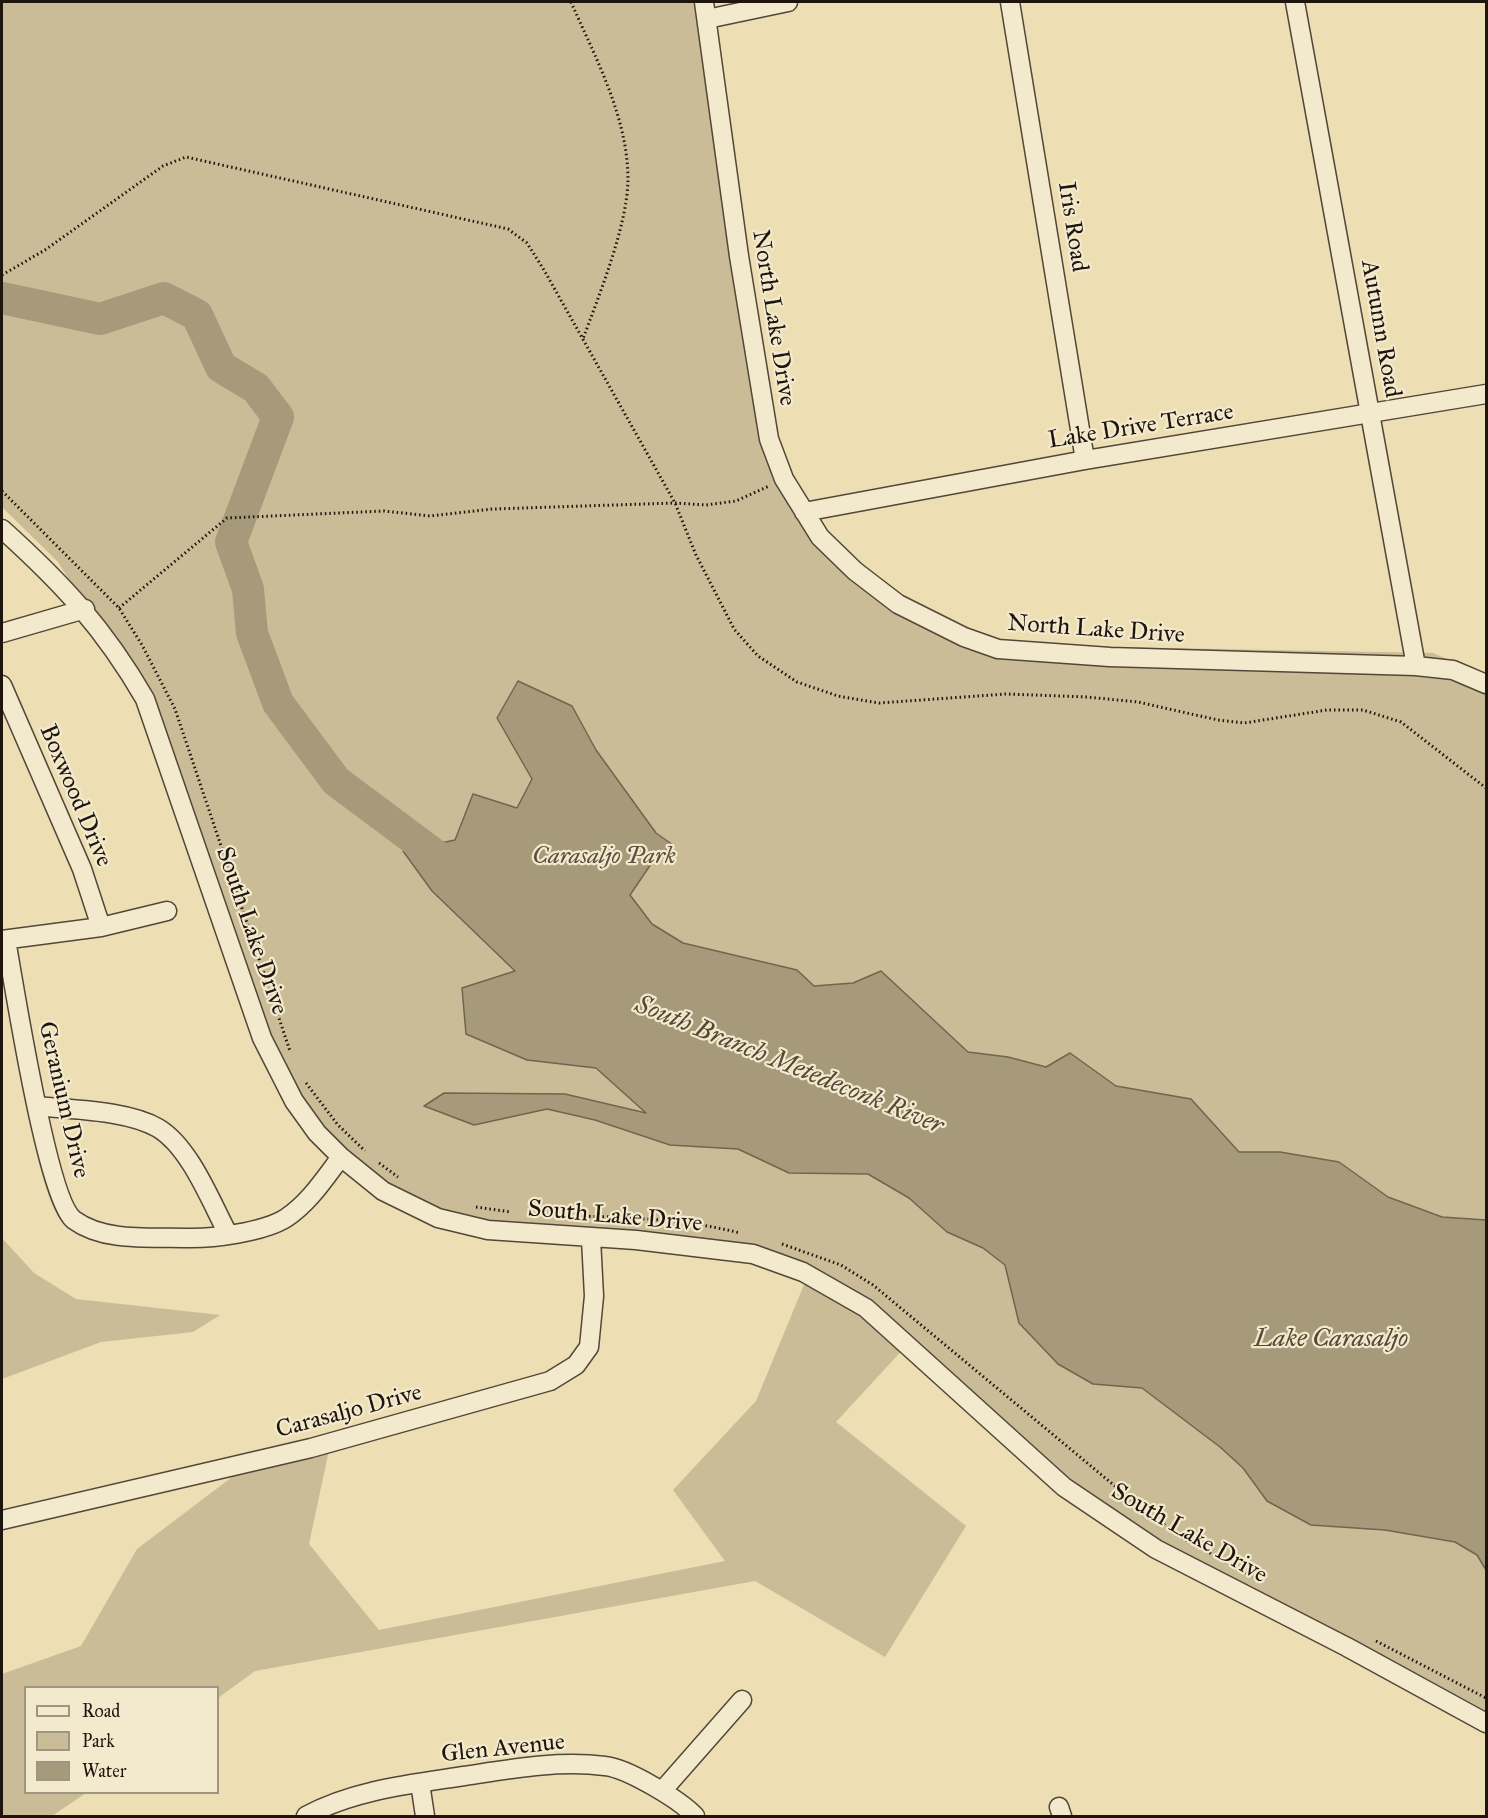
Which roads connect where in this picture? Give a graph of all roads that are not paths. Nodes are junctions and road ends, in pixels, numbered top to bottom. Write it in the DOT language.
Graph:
graph roads {
  1 [pos="788,2"];
  2 [pos="1010,2"];
  3 [pos="1294,2"];
  4 [pos="705,10"];
  5 [pos="1486,394"];
  6 [pos="1371,414"];
  7 [pos="1085,460"];
  8 [pos="804,512"];
  9 [pos="2,529"];
  10 [pos="85,609"];
  11 [pos="2,633"];
  12 [pos="1416,666"];
  13 [pos="1486,684"];
  14 [pos="2,685"];
  15 [pos="167,911"];
  16 [pos="101,927"];
  17 [pos="4,940"];
  18 [pos="37,1106"];
  19 [pos="341,1157"];
  20 [pos="228,1234"];
  21 [pos="591,1239"];
  22 [pos="2,1520"];
  23 [pos="742,1700"];
  24 [pos="1486,1723"];
  25 [pos="420,1783"];
  26 [pos="662,1791"];
  27 [pos="306,1816"];
  28 [pos="425,1816"];
  29 [pos="695,1816"];
  1 -- 4 [label="street"];
  2 -- 7 [label="street, Iris Road"];
  3 -- 6 [label="street, Autumn Road"];
  4 -- 8 [label="street, North Lake Drive"];
  5 -- 6 [label="street, Lake Drive Terrace"];
  6 -- 7 [label="street, Lake Drive Terrace"];
  6 -- 12 [label="street, Autumn Road"];
  7 -- 8 [label="street, Lake Drive Terrace"];
  8 -- 12 [label="street, North Lake Drive"];
  9 -- 10 [label="street, South Lake Drive"];
  10 -- 11 [label="street"];
  10 -- 19 [label="street, South Lake Drive"];
  12 -- 13 [label="street, North Lake Drive"];
  14 -- 16 [label="street, Boxwood Drive"];
  15 -- 16 [label="street"];
  16 -- 17 [label="street"];
  17 -- 18 [label="street, Geranium Drive"];
  18 -- 20 [label="street"];
  18 -- 20 [label="street, Geranium Drive"];
  19 -- 20 [label="street, Geranium Drive"];
  19 -- 21 [label="street, South Lake Drive"];
  21 -- 22 [label="street, Carasaljo Drive"];
  21 -- 24 [label="street, South Lake Drive"];
  23 -- 26 [label="street"];
  25 -- 26 [label="street, Glen Avenue"];
  25 -- 27 [label="street, Glen Avenue"];
  25 -- 28 [label="street"];
  26 -- 29 [label="street, Glen Avenue"];
}
